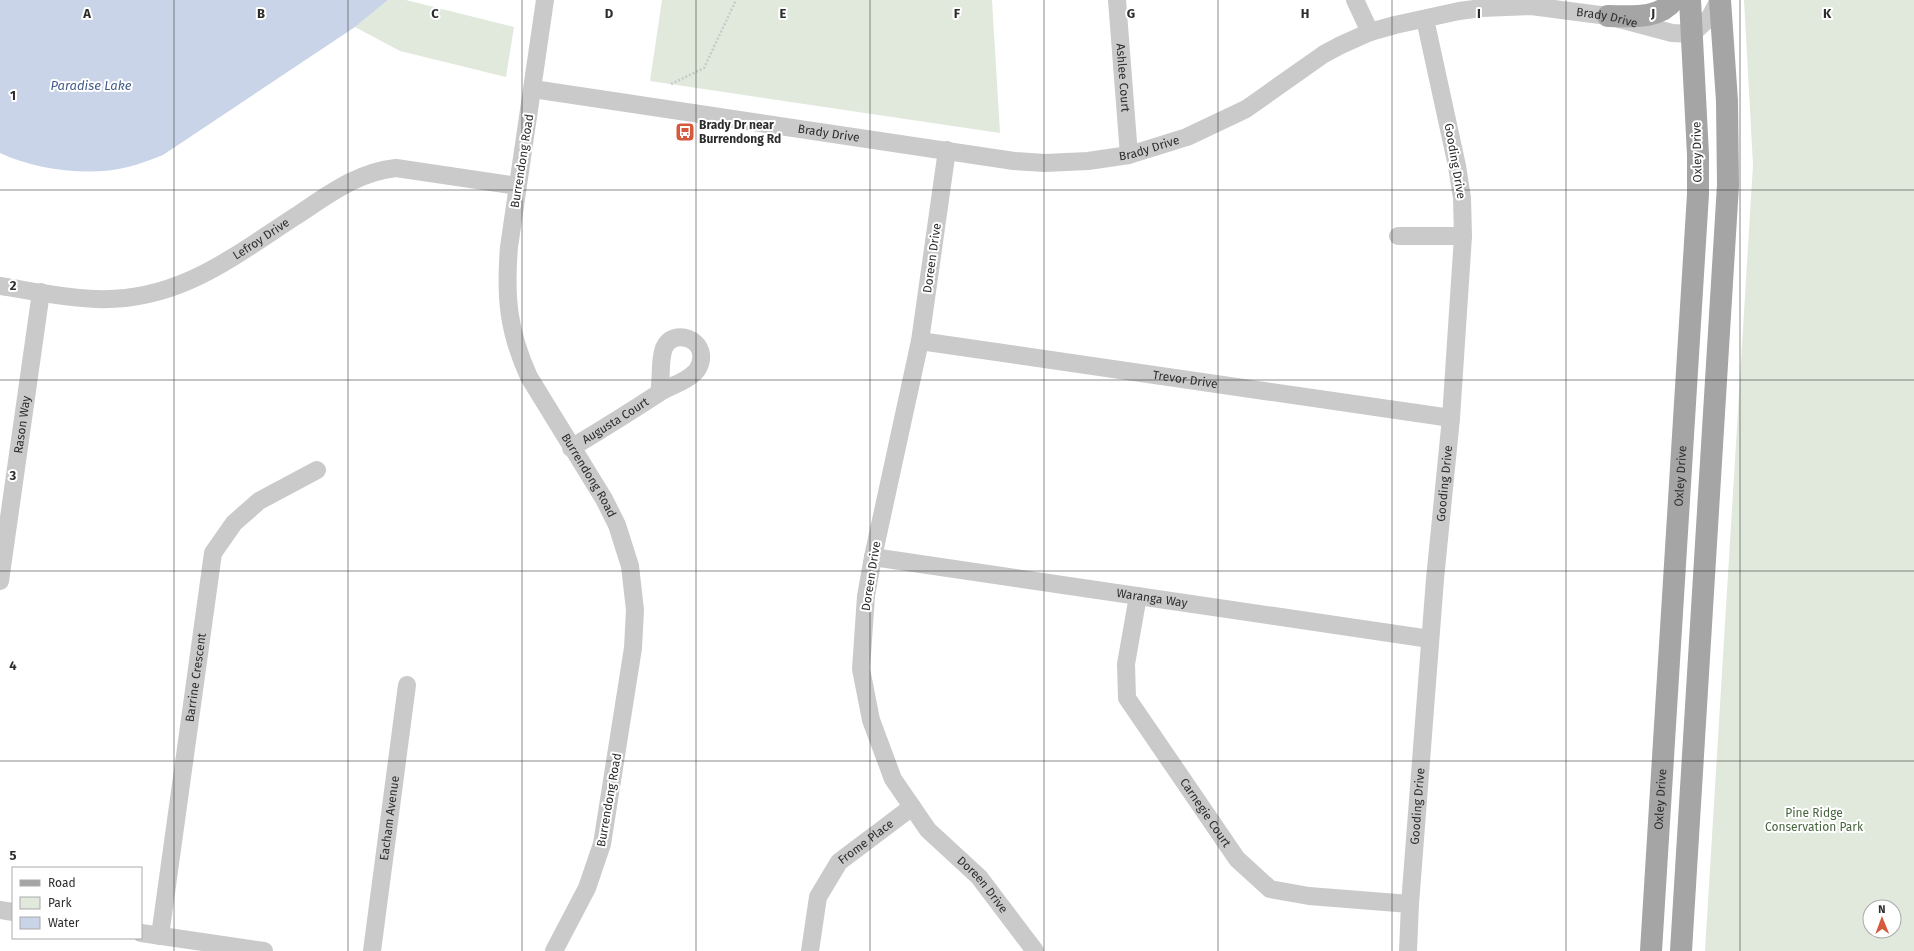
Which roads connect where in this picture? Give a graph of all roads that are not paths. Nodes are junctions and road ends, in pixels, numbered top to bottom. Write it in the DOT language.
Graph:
graph roads {
  1 [pos="545,0"];
  2 [pos="1117,0"];
  3 [pos="1355,0"];
  4 [pos="1674,0"];
  5 [pos="1690,0"];
  6 [pos="1720,0"];
  7 [pos="1608,16"];
  8 [pos="1424,19"];
  9 [pos="1370,32"];
  10 [pos="1692,34"];
  11 [pos="1725,79"];
  12 [pos="533,89"];
  13 [pos="947,150"];
  14 [pos="1129,155"];
  15 [pos="517,186"];
  16 [pos="1398,236"];
  17 [pos="1463,236"];
  18 [pos="1695,259"];
  19 [pos="0,286"];
  20 [pos="41,292"];
  21 [pos="920,340"];
  22 [pos="659,393"];
  23 [pos="1451,418"];
  24 [pos="571,448"];
  25 [pos="317,470"];
  26 [pos="873,557"];
  27 [pos="0,581"];
  28 [pos="1138,596"];
  29 [pos="1430,639"];
  30 [pos="407,685"];
  31 [pos="912,807"];
  32 [pos="1410,904"];
  33 [pos="0,910"];
  34 [pos="12,912"];
  35 [pos="142,933"];
  36 [pos="160,936"];
  37 [pos="264,951"];
  38 [pos="372,951"];
  39 [pos="554,951"];
  40 [pos="810,951"];
  41 [pos="1035,951"];
  42 [pos="1408,951"];
  43 [pos="1651,951"];
  44 [pos="1681,951"];
  1 -- 12 [label="street, Burrendong Road"];
  2 -- 14 [label="street, Ashlee Court"];
  3 -- 9 [label="street"];
  4 -- 7 [label="main road"];
  5 -- 10 [label="main road, Oxley Drive"];
  6 -- 10 [label="street"];
  6 -- 11 [label="main road"];
  7 -- 8 [label="street, Brady Drive"];
  7 -- 10 [label="street, Brady Drive"];
  8 -- 9 [label="street, Brady Drive"];
  8 -- 17 [label="street, Gooding Drive"];
  9 -- 14 [label="street, Brady Drive"];
  10 -- 18 [label="main road, Oxley Drive"];
  11 -- 18 [label="main road"];
  11 -- 44 [label="main road"];
  12 -- 13 [label="street, Brady Drive"];
  12 -- 15 [label="street, Burrendong Road"];
  13 -- 14 [label="street, Brady Drive"];
  13 -- 21 [label="street, Doreen Drive"];
  15 -- 20 [label="street, Lefroy Drive"];
  15 -- 24 [label="street, Burrendong Road"];
  16 -- 17 [label="street"];
  17 -- 23 [label="street, Gooding Drive"];
  18 -- 43 [label="main road, Oxley Drive"];
  19 -- 20 [label="street, Lefroy Drive"];
  20 -- 27 [label="street, Rason Way"];
  21 -- 23 [label="street, Trevor Drive"];
  21 -- 26 [label="street, Doreen Drive"];
  22 -- 24 [label="street, Augusta Court"];
  23 -- 29 [label="street, Gooding Drive"];
  24 -- 39 [label="street, Burrendong Road"];
  25 -- 36 [label="street, Barrine Crescent"];
  26 -- 28 [label="street, Waranga Way"];
  26 -- 31 [label="street, Doreen Drive"];
  28 -- 29 [label="street, Waranga Way"];
  28 -- 32 [label="street, Carnegie Court"];
  29 -- 32 [label="street, Gooding Drive"];
  30 -- 38 [label="street, Eacham Avenue"];
  31 -- 40 [label="street, Frome Place"];
  31 -- 41 [label="street, Doreen Drive"];
  32 -- 42 [label="street, Gooding Drive"];
  33 -- 34 [label="street"];
  35 -- 36 [label="street"];
  36 -- 37 [label="street"];
}
